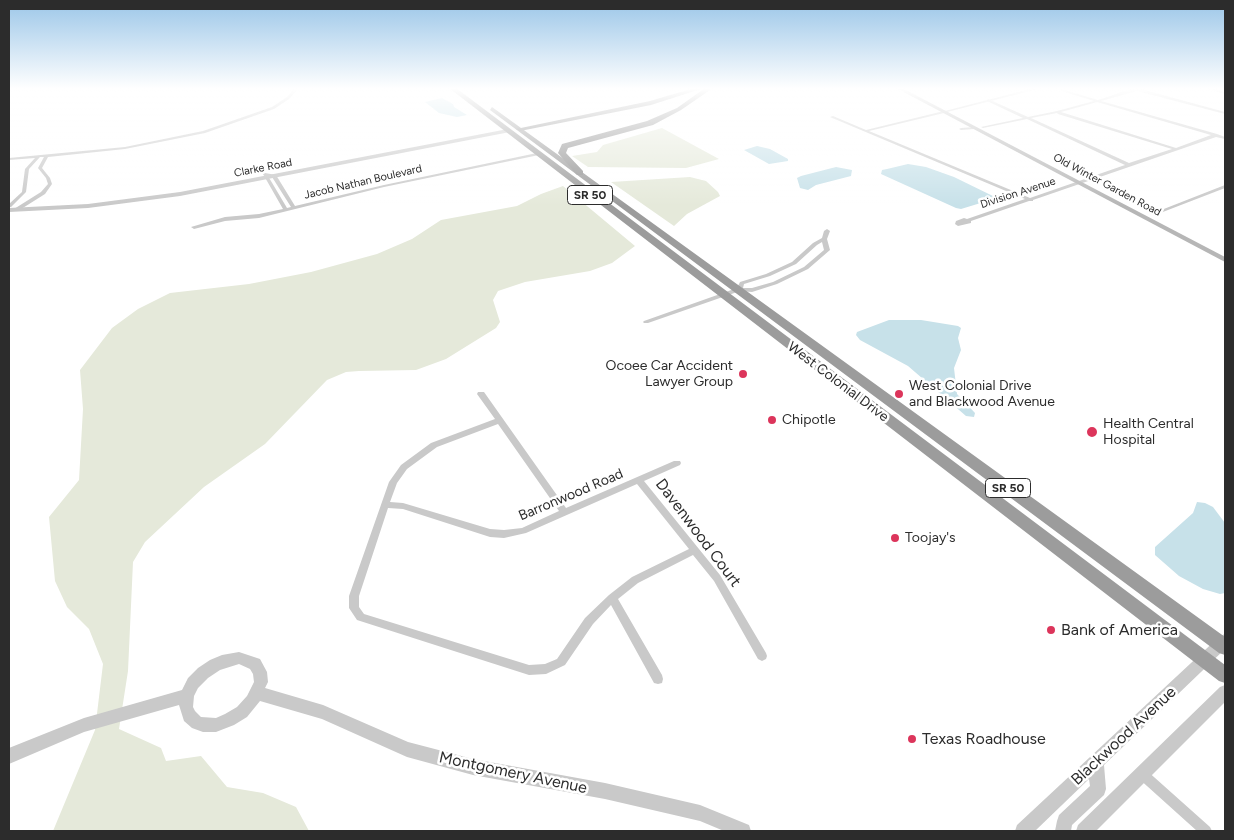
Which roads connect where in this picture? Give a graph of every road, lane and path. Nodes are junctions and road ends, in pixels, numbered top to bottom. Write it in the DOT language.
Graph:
graph roads {
  1 [pos="218,127"];
  2 [pos="501,127"];
  3 [pos="517,127"];
  4 [pos="635,127"];
  5 [pos="858,127"];
  6 [pos="877,127"];
  7 [pos="983,127"];
  8 [pos="1047,127"];
  9 [pos="1106,127"];
  10 [pos="1189,127"];
  11 [pos="974,128"];
  12 [pos="505,130"];
  13 [pos="865,130"];
  14 [pos="961,130"];
  15 [pos="1216,135"];
  16 [pos="1225,138"];
  17 [pos="1176,149"];
  18 [pos="537,154"];
  19 [pos="47,155"];
  20 [pos="40,156"];
  21 [pos="9,159"];
  22 [pos="1129,165"];
  23 [pos="580,173"];
  24 [pos="269,176"];
  25 [pos="1084,182"];
  26 [pos="1225,186"];
  27 [pos="1031,200"];
  28 [pos="24,205"];
  29 [pos="11,207"];
  30 [pos="294,208"];
  31 [pos="286,210"];
  32 [pos="1153,214"];
  33 [pos="959,224"];
  34 [pos="194,227"];
  35 [pos="828,232"];
  36 [pos="824,239"];
  37 [pos="1225,251"];
  38 [pos="1225,260"];
  39 [pos="740,289"];
  40 [pos="723,295"];
  41 [pos="646,322"];
  42 [pos="482,394"];
  43 [pos="500,420"];
  44 [pos="677,463"];
  45 [pos="639,480"];
  46 [pos="385,505"];
  47 [pos="565,513"];
  48 [pos="695,550"];
  49 [pos="612,598"];
  50 [pos="1224,644"];
  51 [pos="762,656"];
  52 [pos="1205,659"];
  53 [pos="1225,675"];
  54 [pos="658,679"];
  55 [pos="1225,692"];
  56 [pos="257,694"];
  57 [pos="187,696"];
  58 [pos="9,756"];
  59 [pos="1096,763"];
  60 [pos="1141,773"];
  61 [pos="743,831"];
  62 [pos="1023,831"];
  63 [pos="1062,831"];
  64 [pos="1084,831"];
  65 [pos="1206,831"];
  1 -- 19 [label="street"];
  2 -- 12 [label="highway, West Colonial Drive / SR 50"];
  3 -- 12 [label="highway, Clarke Road"];
  3 -- 23 [label="highway, West Colonial Drive / SR 50"];
  4 -- 23 [label="highway"];
  5 -- 13 [label="street"];
  6 -- 13 [label="street"];
  7 -- 25 [label="main road, Old Winter Garden Road"];
  8 -- 22 [label="street"];
  9 -- 17 [label="street"];
  10 -- 15 [label="street"];
  11 -- 14 [label="street"];
  11 -- 25 [label="main road, Old Winter Garden Road"];
  12 -- 18 [label="highway, West Colonial Drive / SR 50"];
  12 -- 24 [label="street, Clarke Road"];
  12 -- 24 [label="street, Clarke Road"];
  13 -- 27 [label="street"];
  15 -- 16 [label="street"];
  15 -- 17 [label="street, Division Avenue"];
  17 -- 22 [label="street, Division Avenue"];
  18 -- 30 [label="street, Jacob Nathan Boulevard"];
  18 -- 40 [label="highway, West Colonial Drive / SR 50"];
  19 -- 20 [label="street"];
  19 -- 28 [label="street"];
  20 -- 21 [label="street"];
  20 -- 29 [label="street"];
  22 -- 25 [label="street, Division Avenue"];
  23 -- 39 [label="highway, West Colonial Drive / SR 50"];
  24 -- 28 [label="street, Clarke Road"];
  24 -- 29 [label="street, Clarke Road"];
  24 -- 30 [label="street"];
  24 -- 31 [label="street"];
  25 -- 27 [label="street, Division Avenue"];
  25 -- 32 [label="main road, Old Winter Garden Road"];
  25 -- 38 [label="main road, Old Winter Garden Road"];
  26 -- 32 [label="street"];
  27 -- 33 [label="street, Division Avenue"];
  28 -- 29 [label="street, Clarke Road"];
  30 -- 31 [label="street, Jacob Nathan Boulevard"];
  31 -- 34 [label="street, Jacob Nathan Boulevard"];
  32 -- 37 [label="main road, Old Winter Garden Road"];
  35 -- 36 [label="street"];
  36 -- 39 [label="street"];
  36 -- 39 [label="street"];
  39 -- 40 [label="street"];
  39 -- 50 [label="highway, West Colonial Drive / SR 50"];
  40 -- 41 [label="street"];
  40 -- 52 [label="highway, West Colonial Drive / SR 50"];
  42 -- 43 [label="street"];
  43 -- 46 [label="street"];
  43 -- 47 [label="street"];
  44 -- 45 [label="street, Barronwood Road"];
  45 -- 47 [label="street, Barronwood Road"];
  45 -- 48 [label="street, Davenwood Court"];
  46 -- 47 [label="street, Barronwood Road"];
  46 -- 49 [label="street"];
  48 -- 49 [label="street"];
  48 -- 51 [label="street, Davenwood Court"];
  49 -- 54 [label="street"];
  50 -- 52 [label="street, Blackwood Avenue"];
  52 -- 53 [label="highway, West Colonial Drive / SR 50"];
  52 -- 59 [label="street, Blackwood Avenue"];
  55 -- 60 [label="street"];
  56 -- 57 [label="street"];
  56 -- 57 [label="street"];
  56 -- 61 [label="street, Montgomery Avenue"];
  57 -- 58 [label="street"];
  59 -- 62 [label="street, Blackwood Avenue"];
  59 -- 63 [label="street"];
  60 -- 64 [label="street"];
  60 -- 65 [label="street"];
}
